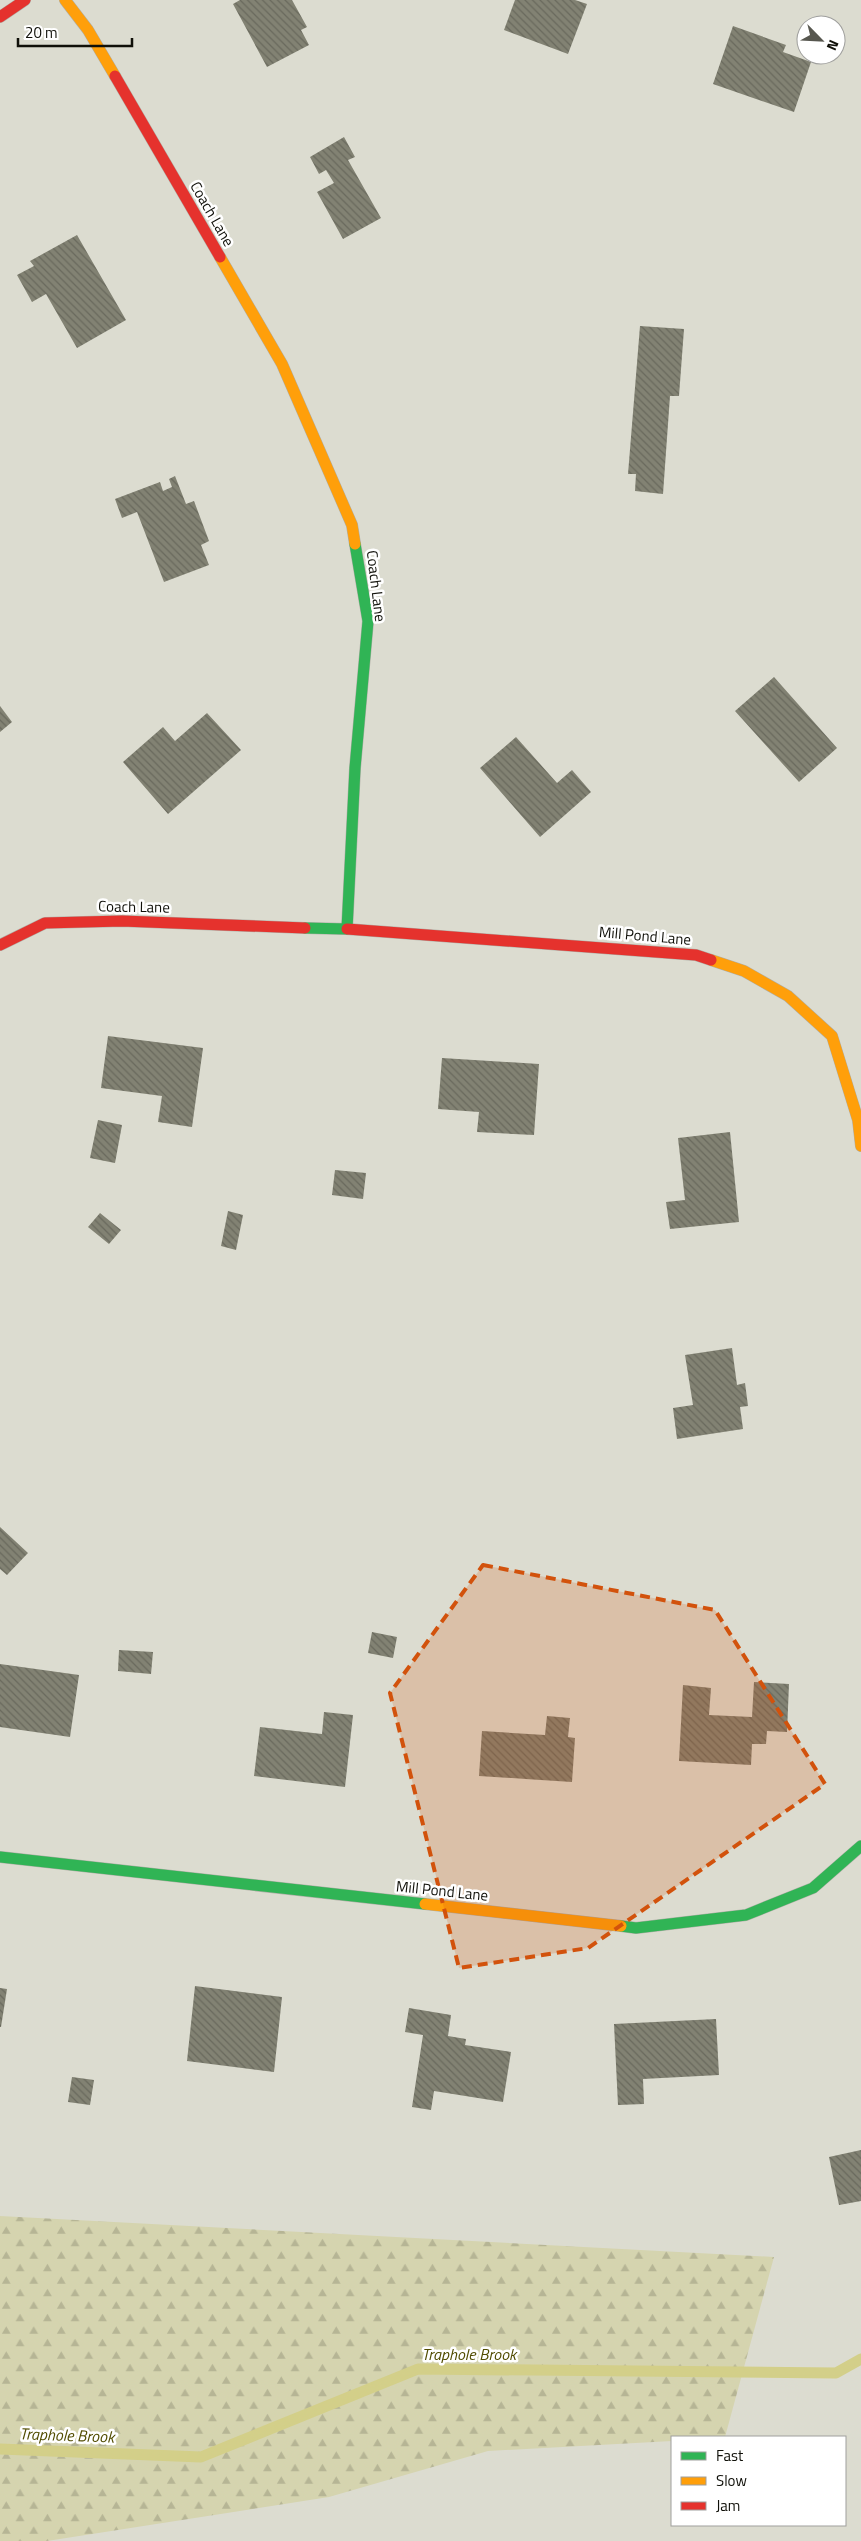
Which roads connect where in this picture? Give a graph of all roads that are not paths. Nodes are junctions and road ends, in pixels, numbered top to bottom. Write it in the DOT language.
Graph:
graph roads {
  1 [pos="25,0"];
  2 [pos="65,0"];
  3 [pos="0,17"];
  4 [pos="347,929"];
  5 [pos="0,945"];
  6 [pos="861,1146"];
  7 [pos="861,1846"];
  8 [pos="0,1857"];
  1 -- 3 [label="street"];
  2 -- 4 [label="street, Coach Lane"];
  4 -- 5 [label="street, Coach Lane"];
  4 -- 6 [label="street, Mill Pond Lane"];
  7 -- 8 [label="street, Mill Pond Lane"];
}
